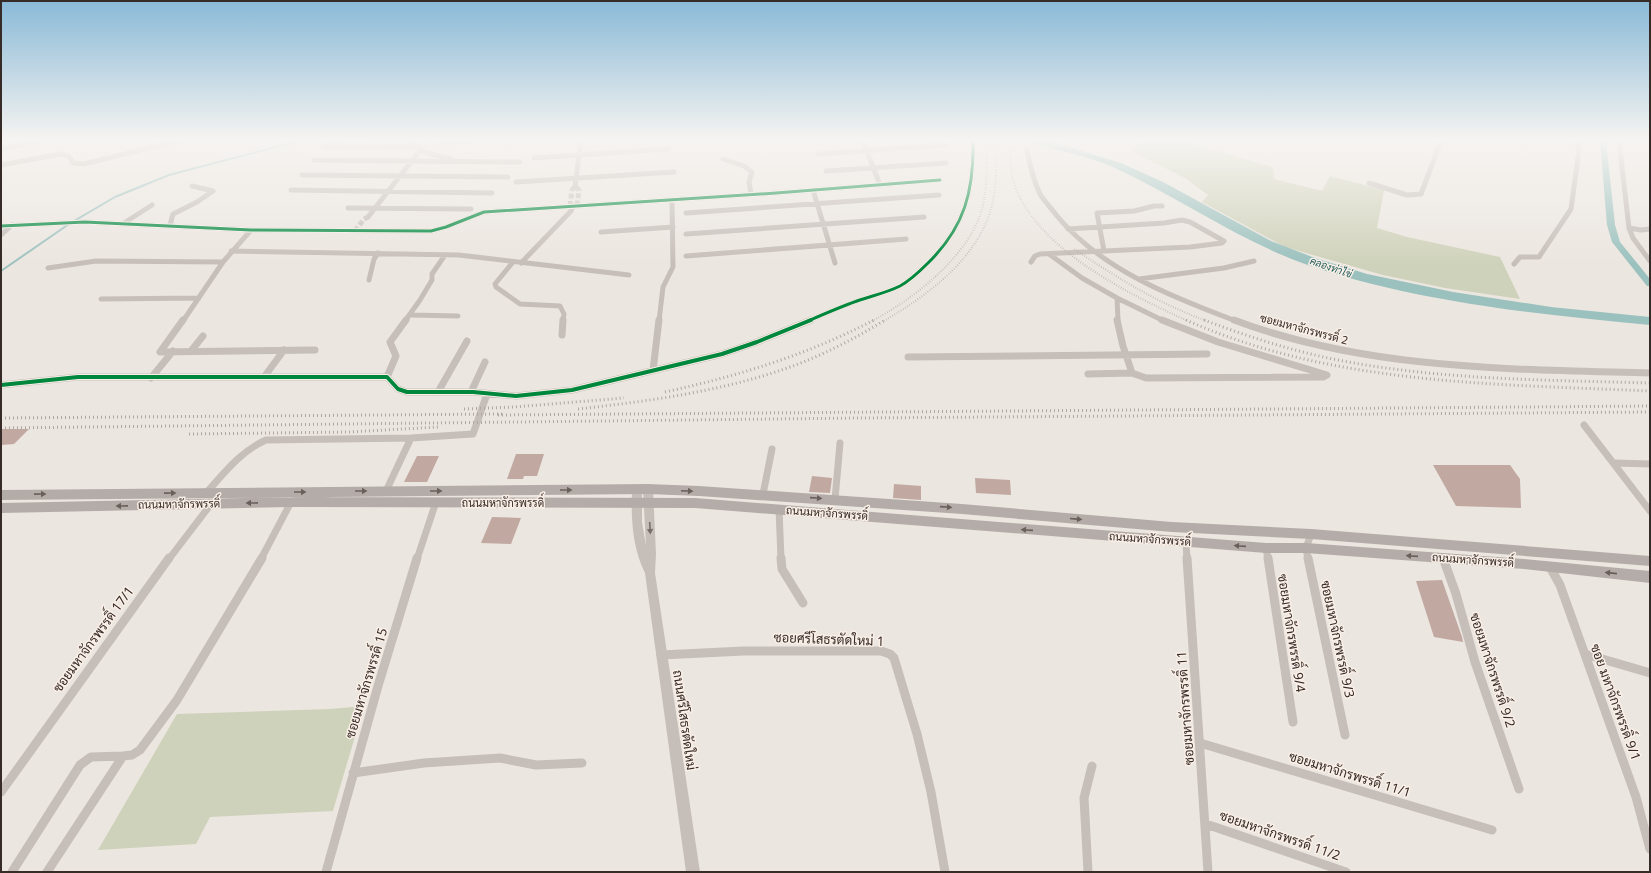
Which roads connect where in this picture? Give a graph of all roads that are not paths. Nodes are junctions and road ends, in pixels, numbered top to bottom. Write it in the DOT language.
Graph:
graph roads {
  1 [pos="395,182"];
  2 [pos="516,182"];
  3 [pos="520,182"];
  4 [pos="576,182"];
  5 [pos="749,182"];
  6 [pos="879,182"];
  7 [pos="919,182"];
  8 [pos="972,182"];
  9 [pos="1035,182"];
  10 [pos="1426,182"];
  11 [pos="1573,182"];
  12 [pos="1624,182"];
  13 [pos="1369,183"];
  14 [pos="880,185"];
  15 [pos="192,186"];
  16 [pos="575,186"];
  17 [pos="291,190"];
  18 [pos="813,190"];
  19 [pos="387,192"];
  20 [pos="492,193"];
  21 [pos="751,194"];
  22 [pos="939,195"];
  23 [pos="672,200"];
  24 [pos="818,203"];
  25 [pos="152,206"];
  26 [pos="573,206"];
  27 [pos="1162,206"];
  28 [pos="348,208"];
  29 [pos="374,209"];
  30 [pos="471,209"];
  31 [pos="686,214"];
  32 [pos="368,217"];
  33 [pos="924,217"];
  34 [pos="124,223"];
  35 [pos="824,224"];
  36 [pos="12,225"];
  37 [pos="170,225"];
  38 [pos="1,226"];
  39 [pos="673,227"];
  40 [pos="1098,227"];
  41 [pos="1629,228"];
  42 [pos="1068,229"];
  43 [pos="1650,229"];
  44 [pos="251,230"];
  45 [pos="602,232"];
  46 [pos="686,234"];
  47 [pos="1,235"];
  48 [pos="906,239"];
  49 [pos="830,245"];
  50 [pos="231,251"];
  51 [pos="1093,251"];
  52 [pos="1104,252"];
  53 [pos="378,253"];
  54 [pos="1049,254"];
  55 [pos="445,255"];
  56 [pos="686,256"];
  57 [pos="1650,261"];
  58 [pos="222,262"];
  59 [pos="513,262"];
  60 [pos="521,262"];
  61 [pos="1031,262"];
  62 [pos="1254,262"];
  63 [pos="835,263"];
  64 [pos="1514,264"];
  65 [pos="48,268"];
  66 [pos="629,276"];
  67 [pos="369,280"];
  68 [pos="1139,280"];
  69 [pos="199,298"];
  70 [pos="1117,298"];
  71 [pos="101,299"];
  72 [pos="411,315"];
  73 [pos="458,316"];
  74 [pos="562,335"];
  75 [pos="202,336"];
  76 [pos="467,341"];
  77 [pos="284,350"];
  78 [pos="315,350"];
  79 [pos="173,351"];
  80 [pos="191,351"];
  81 [pos="1207,354"];
  82 [pos="1125,355"];
  83 [pos="908,357"];
  84 [pos="485,362"];
  85 [pos="653,370"];
  86 [pos="1132,373"];
  87 [pos="1650,373"];
  88 [pos="1088,374"];
  89 [pos="264,377"];
  90 [pos="387,377"];
  91 [pos="151,378"];
  92 [pos="1,385"];
  93 [pos="438,392"];
  94 [pos="470,392"];
  95 [pos="487,394"];
  96 [pos="1584,425"];
  97 [pos="411,438"];
  98 [pos="840,444"];
  99 [pos="772,449"];
  100 [pos="1615,463"];
  101 [pos="1650,464"];
  102 [pos="642,490"];
  103 [pos="386,491"];
  104 [pos="763,494"];
  105 [pos="1,495"];
  106 [pos="209,498"];
  107 [pos="835,499"];
  108 [pos="291,502"];
  109 [pos="436,502"];
  110 [pos="642,503"];
  111 [pos="1,508"];
  112 [pos="779,509"];
  113 [pos="1650,511"];
  114 [pos="1311,534"];
  115 [pos="1186,542"];
  116 [pos="1266,548"];
  117 [pos="1306,548"];
  118 [pos="1443,558"];
  119 [pos="1650,561"];
  120 [pos="1550,567"];
  121 [pos="1649,580"];
  122 [pos="803,603"];
  123 [pos="661,654"];
  124 [pos="1585,654"];
  125 [pos="1650,673"];
  126 [pos="1293,722"];
  127 [pos="1345,735"];
  128 [pos="1200,743"];
  129 [pos="123,756"];
  130 [pos="582,763"];
  131 [pos="1092,766"];
  132 [pos="353,773"];
  133 [pos="1519,789"];
  134 [pos="1,792"];
  135 [pos="1206,824"];
  136 [pos="1492,830"];
  137 [pos="1650,849"];
  138 [pos="12,872"];
  139 [pos="47,872"];
  140 [pos="326,872"];
  141 [pos="692,872"];
  142 [pos="945,872"];
  143 [pos="1088,872"];
  144 [pos="1208,872"];
  145 [pos="1346,872"];
  1 -- 19 [label="street"];
  2 -- 3 [label="street"];
  4 -- 16 [label="street"];
  5 -- 21 [label="street"];
  6 -- 14 [label="street"];
  7 -- 14 [label="street"];
  8 -- 85 [label="street"];
  9 -- 42 [label="street, ซอยมหาจักรพรรดิ์ 2"];
  10 -- 13 [label="street"];
  11 -- 64 [label="street"];
  12 -- 41 [label="street"];
  14 -- 18 [label="street"];
  15 -- 37 [label="street"];
  17 -- 19 [label="street"];
  18 -- 21 [label="street"];
  18 -- 24 [label="street"];
  19 -- 20 [label="street"];
  19 -- 29 [label="street"];
  21 -- 23 [label="street"];
  22 -- 24 [label="street"];
  23 -- 26 [label="street"];
  23 -- 39 [label="street"];
  24 -- 31 [label="street"];
  24 -- 35 [label="street"];
  25 -- 34 [label="street"];
  26 -- 44 [label="street"];
  26 -- 60 [label="street"];
  27 -- 40 [label="street"];
  28 -- 29 [label="street"];
  29 -- 30 [label="street"];
  29 -- 32 [label="street"];
  33 -- 35 [label="street"];
  34 -- 36 [label="street"];
  34 -- 37 [label="street"];
  35 -- 46 [label="street"];
  35 -- 49 [label="street"];
  36 -- 38 [label="street"];
  36 -- 47 [label="street"];
  37 -- 44 [label="street"];
  39 -- 45 [label="street"];
  39 -- 85 [label="street"];
  40 -- 42 [label="street"];
  40 -- 52 [label="street"];
  40 -- 52 [label="street"];
  41 -- 43 [label="street"];
  41 -- 57 [label="street"];
  42 -- 51 [label="street, ซอยมหาจักรพรรดิ์ 2"];
  44 -- 50 [label="street"];
  48 -- 49 [label="street"];
  49 -- 56 [label="street"];
  49 -- 63 [label="street"];
  50 -- 53 [label="street"];
  50 -- 58 [label="street"];
  51 -- 52 [label="street"];
  51 -- 54 [label="street"];
  51 -- 68 [label="street, ซอยมหาจักรพรรดิ์ 2"];
  53 -- 55 [label="street"];
  53 -- 67 [label="street"];
  54 -- 61 [label="street"];
  54 -- 70 [label="street"];
  55 -- 59 [label="street"];
  55 -- 72 [label="street"];
  58 -- 65 [label="street"];
  58 -- 69 [label="street"];
  59 -- 60 [label="street"];
  59 -- 74 [label="street"];
  60 -- 66 [label="street"];
  62 -- 68 [label="street"];
  68 -- 87 [label="street, ซอยมหาจักรพรรดิ์ 2"];
  69 -- 71 [label="street"];
  69 -- 79 [label="street"];
  70 -- 82 [label="street"];
  70 -- 86 [label="street"];
  72 -- 73 [label="street"];
  72 -- 90 [label="street"];
  75 -- 80 [label="street"];
  76 -- 93 [label="street"];
  77 -- 78 [label="street"];
  77 -- 80 [label="street"];
  77 -- 89 [label="street"];
  79 -- 80 [label="street"];
  79 -- 91 [label="street"];
  81 -- 82 [label="street"];
  82 -- 83 [label="street"];
  82 -- 86 [label="street"];
  84 -- 94 [label="street"];
  85 -- 95 [label="street"];
  86 -- 88 [label="street"];
  89 -- 90 [label="street"];
  89 -- 91 [label="street"];
  90 -- 93 [label="street"];
  91 -- 92 [label="street"];
  93 -- 94 [label="street"];
  94 -- 95 [label="street"];
  95 -- 97 [label="street, ซอยมหาจักรพรรดิ์ 17/1"];
  96 -- 100 [label="street"];
  97 -- 103 [label="street"];
  97 -- 106 [label="street, ซอยมหาจักรพรรดิ์ 17/1"];
  98 -- 107 [label="street"];
  99 -- 104 [label="street"];
  100 -- 101 [label="street"];
  100 -- 113 [label="street"];
  103 -- 102 [label="main road, ถนนมหาจักรพรรดิ์, one-way"];
  102 -- 104 [label="main road, ถนนมหาจักรพรรดิ์, one-way"];
  102 -- 110 [label="street, ถนนศรีโสธรตัดใหม่"];
  106 -- 103 [label="main road, ถนนมหาจักรพรรดิ์, one-way"];
  104 -- 107 [label="main road, ถนนมหาจักรพรรดิ์, one-way"];
  105 -- 106 [label="main road, ถนนมหาจักรพรรดิ์, one-way"];
  108 -- 106 [label="main road, ถนนมหาจักรพรรดิ์, one-way"];
  106 -- 111 [label="main road, ถนนมหาจักรพรรดิ์, one-way"];
  106 -- 134 [label="street, ซอยมหาจักรพรรดิ์ 17/1"];
  107 -- 114 [label="main road, ถนนมหาจักรพรรดิ์, one-way"];
  108 -- 109 [label="main road, ถนนมหาจักรพรรดิ์"];
  108 -- 129 [label="street"];
  109 -- 110 [label="main road, ถนนมหาจักรพรรดิ์"];
  109 -- 132 [label="street, ซอยมหาจักรพรรดิ์ 15"];
  110 -- 112 [label="main road, ถนนมหาจักรพรรดิ์"];
  110 -- 123 [label="street, ถนนศรีโสธรตัดใหม่"];
  115 -- 112 [label="main road, ถนนมหาจักรพรรดิ์, one-way"];
  112 -- 122 [label="street"];
  114 -- 117 [label="street"];
  114 -- 119 [label="main road, ถนนมหาจักรพรรดิ์"];
  116 -- 115 [label="main road, ถนนมหาจักรพรรดิ์, one-way"];
  115 -- 128 [label="street, ซอยมหาจักรพรรดิ์ 11"];
  116 -- 117 [label="main road, ถนนมหาจักรพรรดิ์"];
  116 -- 126 [label="street, ซอยมหาจักรพรรดิ์ 9/4"];
  118 -- 117 [label="main road, ถนนมหาจักรพรรดิ์, one-way"];
  117 -- 127 [label="street, ซอยมหาจักรพรรดิ์ 9/3"];
  118 -- 120 [label="main road, ถนนมหาจักรพรรดิ์"];
  118 -- 133 [label="street, ซอยมหาจักรพรรดิ์ 9/2"];
  121 -- 120 [label="main road, ถนนมหาจักรพรรดิ์, one-way"];
  120 -- 124 [label="street, ซอย มหาจักรพรรดิ์ 9/1"];
  123 -- 141 [label="street, ถนนศรีโสธรตัดใหม่"];
  123 -- 142 [label="street, ซอยศรีโสธรตัดใหม่ 1"];
  124 -- 125 [label="street"];
  124 -- 137 [label="street, ซอย มหาจักรพรรดิ์ 9/1"];
  128 -- 135 [label="street, ซอยมหาจักรพรรดิ์ 11"];
  128 -- 136 [label="street, ซอยมหาจักรพรรดิ์ 11/1"];
  129 -- 138 [label="street"];
  129 -- 139 [label="street"];
  130 -- 132 [label="street"];
  131 -- 143 [label="street"];
  132 -- 140 [label="street, ซอยมหาจักรพรรดิ์ 15"];
  135 -- 144 [label="street, ซอยมหาจักรพรรดิ์ 11"];
  135 -- 145 [label="street, ซอยมหาจักรพรรดิ์ 11/2"];
}
